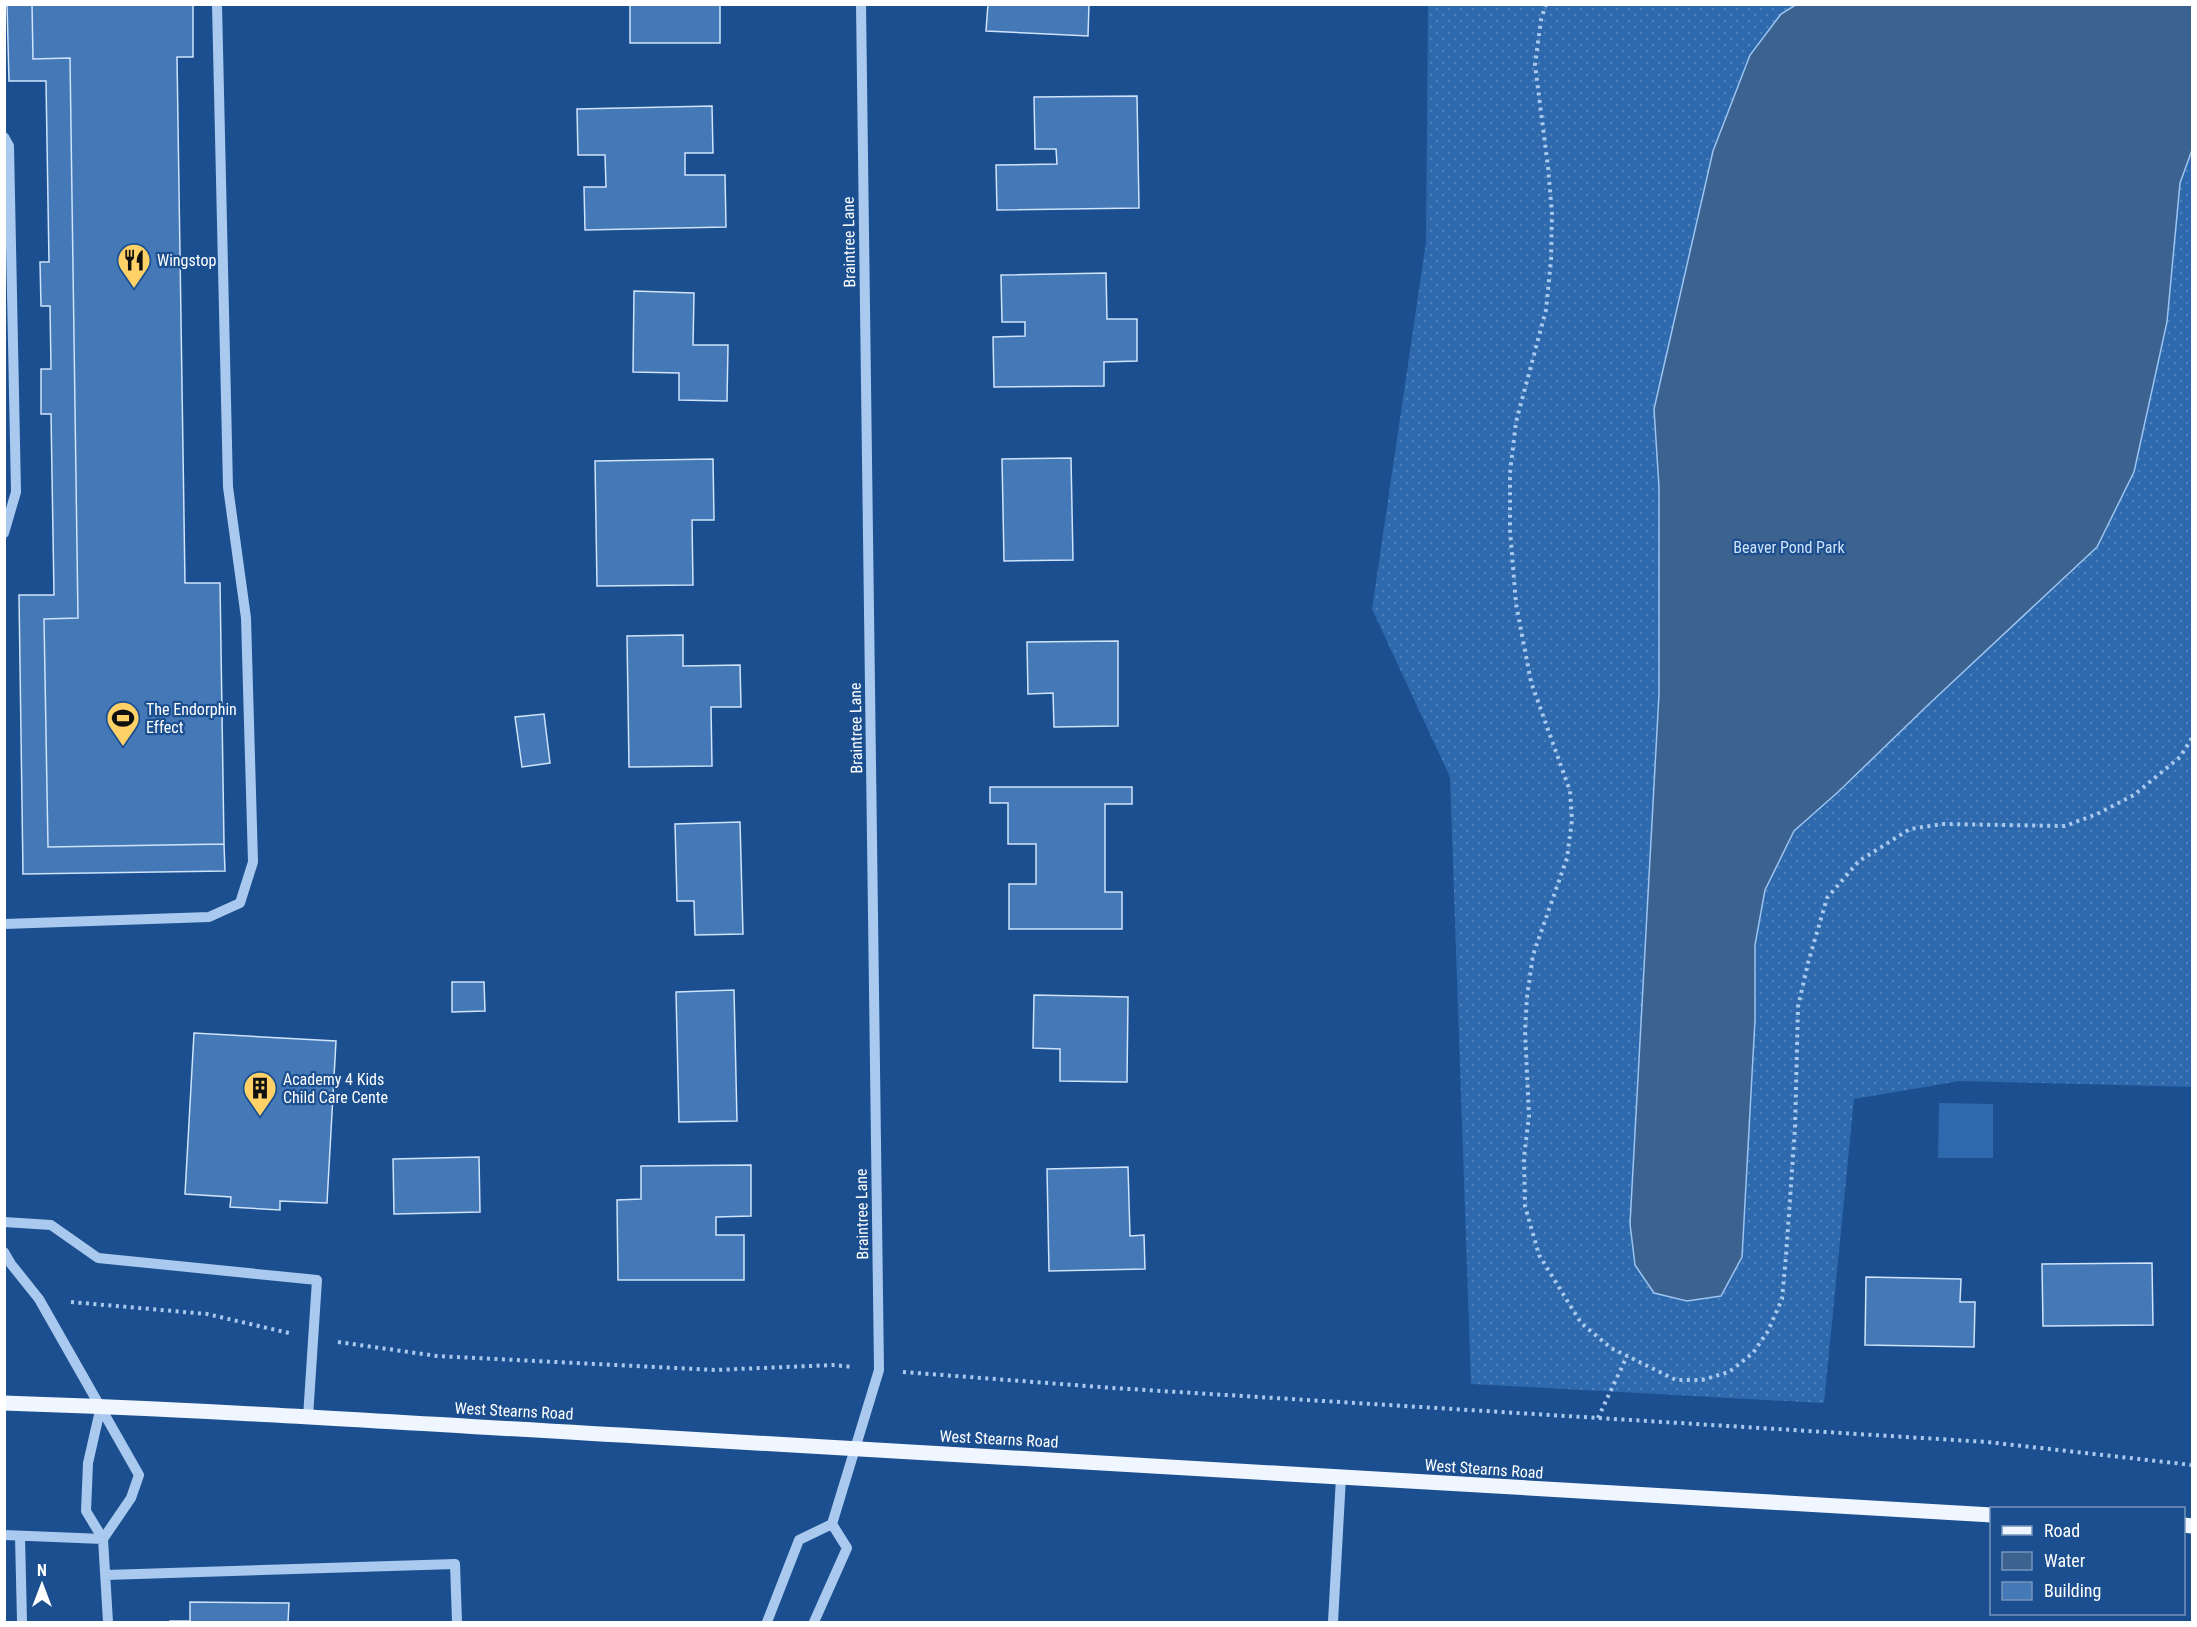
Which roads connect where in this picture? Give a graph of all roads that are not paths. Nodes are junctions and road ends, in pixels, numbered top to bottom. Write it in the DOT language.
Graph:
graph roads {
  1 [pos="217,4"];
  2 [pos="861,4"];
  3 [pos="6,143"];
  4 [pos="4,533"];
  5 [pos="4,924"];
  6 [pos="4,1222"];
  7 [pos="4,1252"];
  8 [pos="4,1403"];
  9 [pos="101,1406"];
  10 [pos="308,1417"];
  11 [pos="856,1448"];
  12 [pos="1341,1478"];
  13 [pos="1990,1515"];
  14 [pos="832,1524"];
  15 [pos="4,1535"];
  16 [pos="20,1536"];
  17 [pos="103,1539"];
  18 [pos="106,1575"];
  19 [pos="22,1623"];
  20 [pos="108,1623"];
  21 [pos="458,1623"];
  22 [pos="767,1623"];
  23 [pos="814,1623"];
  24 [pos="1333,1623"];
  1 -- 5 [label="street"];
  2 -- 11 [label="street, Braintree Lane"];
  3 -- 4 [label="street"];
  6 -- 10 [label="street"];
  7 -- 9 [label="street"];
  8 -- 9 [label="main road, West Stearns Road"];
  9 -- 10 [label="main road, West Stearns Road"];
  9 -- 17 [label="street"];
  9 -- 17 [label="street"];
  10 -- 11 [label="main road, West Stearns Road"];
  11 -- 12 [label="main road, West Stearns Road"];
  11 -- 14 [label="street, Braintree Lane"];
  12 -- 13 [label="main road, West Stearns Road"];
  12 -- 24 [label="street"];
  14 -- 22 [label="street"];
  14 -- 23 [label="street"];
  15 -- 16 [label="street"];
  16 -- 17 [label="street"];
  16 -- 19 [label="street"];
  17 -- 18 [label="street"];
  18 -- 20 [label="street"];
  18 -- 21 [label="street"];
}
